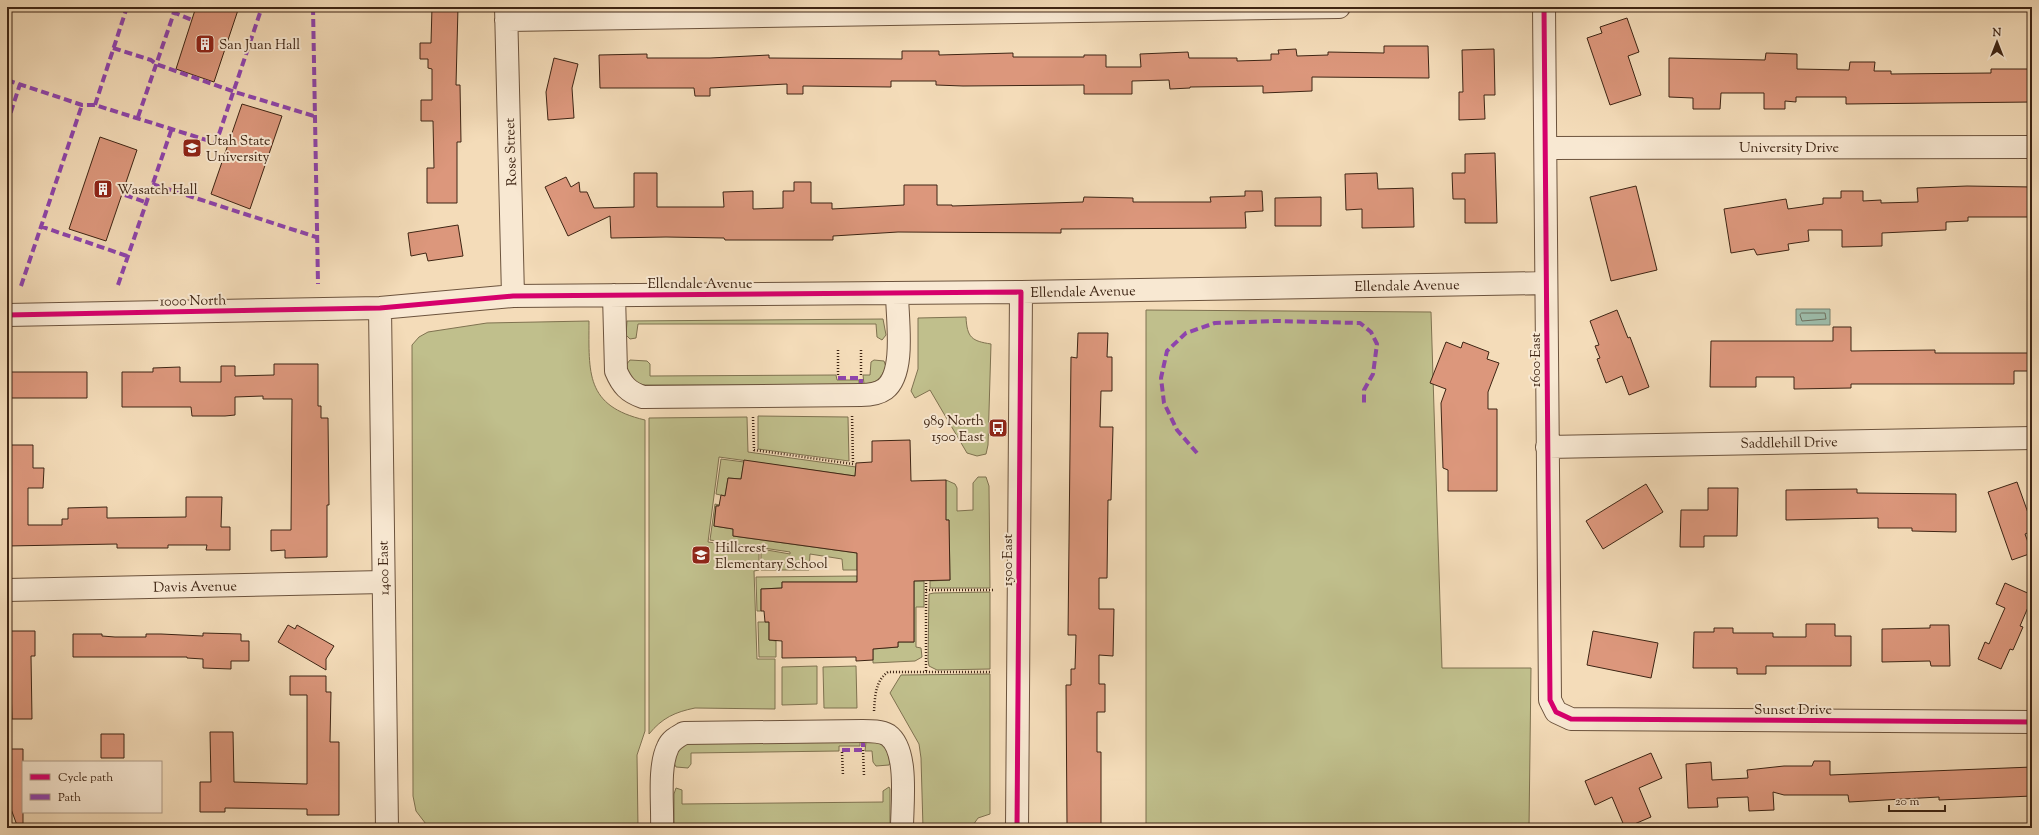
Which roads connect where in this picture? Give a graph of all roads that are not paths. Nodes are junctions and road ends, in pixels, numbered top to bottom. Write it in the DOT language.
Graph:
graph roads {
  1 [pos="1339,7"];
  2 [pos="1544,7"];
  3 [pos="506,14"];
  4 [pos="2032,147"];
  5 [pos="1546,148"];
  6 [pos="1546,283"];
  7 [pos="1021,292"];
  8 [pos="897,293"];
  9 [pos="614,295"];
  10 [pos="513,296"];
  11 [pos="380,308"];
  12 [pos="7,315"];
  13 [pos="2032,438"];
  14 [pos="1547,447"];
  15 [pos="383,582"];
  16 [pos="7,590"];
  17 [pos="1556,712"];
  18 [pos="2032,722"];
  19 [pos="387,828"];
  20 [pos="662,828"];
  21 [pos="902,828"];
  22 [pos="1017,828"];
  1 -- 3 [label="street"];
  2 -- 5 [label="street, 1600 East"];
  3 -- 10 [label="street, Rose Street"];
  4 -- 5 [label="street, University Drive"];
  5 -- 6 [label="street, 1600 East"];
  6 -- 7 [label="street, Ellendale Avenue"];
  6 -- 14 [label="street, 1600 East"];
  7 -- 8 [label="street, Ellendale Avenue"];
  7 -- 22 [label="street, 1500 East"];
  8 -- 9 [label="street, Ellendale Avenue"];
  8 -- 9 [label="street"];
  9 -- 10 [label="street, Ellendale Avenue"];
  10 -- 11 [label="street, Ellendale Avenue"];
  11 -- 12 [label="street, 1000 North"];
  11 -- 15 [label="street, 1400 East"];
  13 -- 14 [label="street, Saddlehill Drive"];
  14 -- 17 [label="street, 1600 East"];
  15 -- 16 [label="street, Davis Avenue"];
  15 -- 19 [label="street, 1400 East"];
  17 -- 18 [label="street, Sunset Drive"];
  20 -- 21 [label="street"];
}
